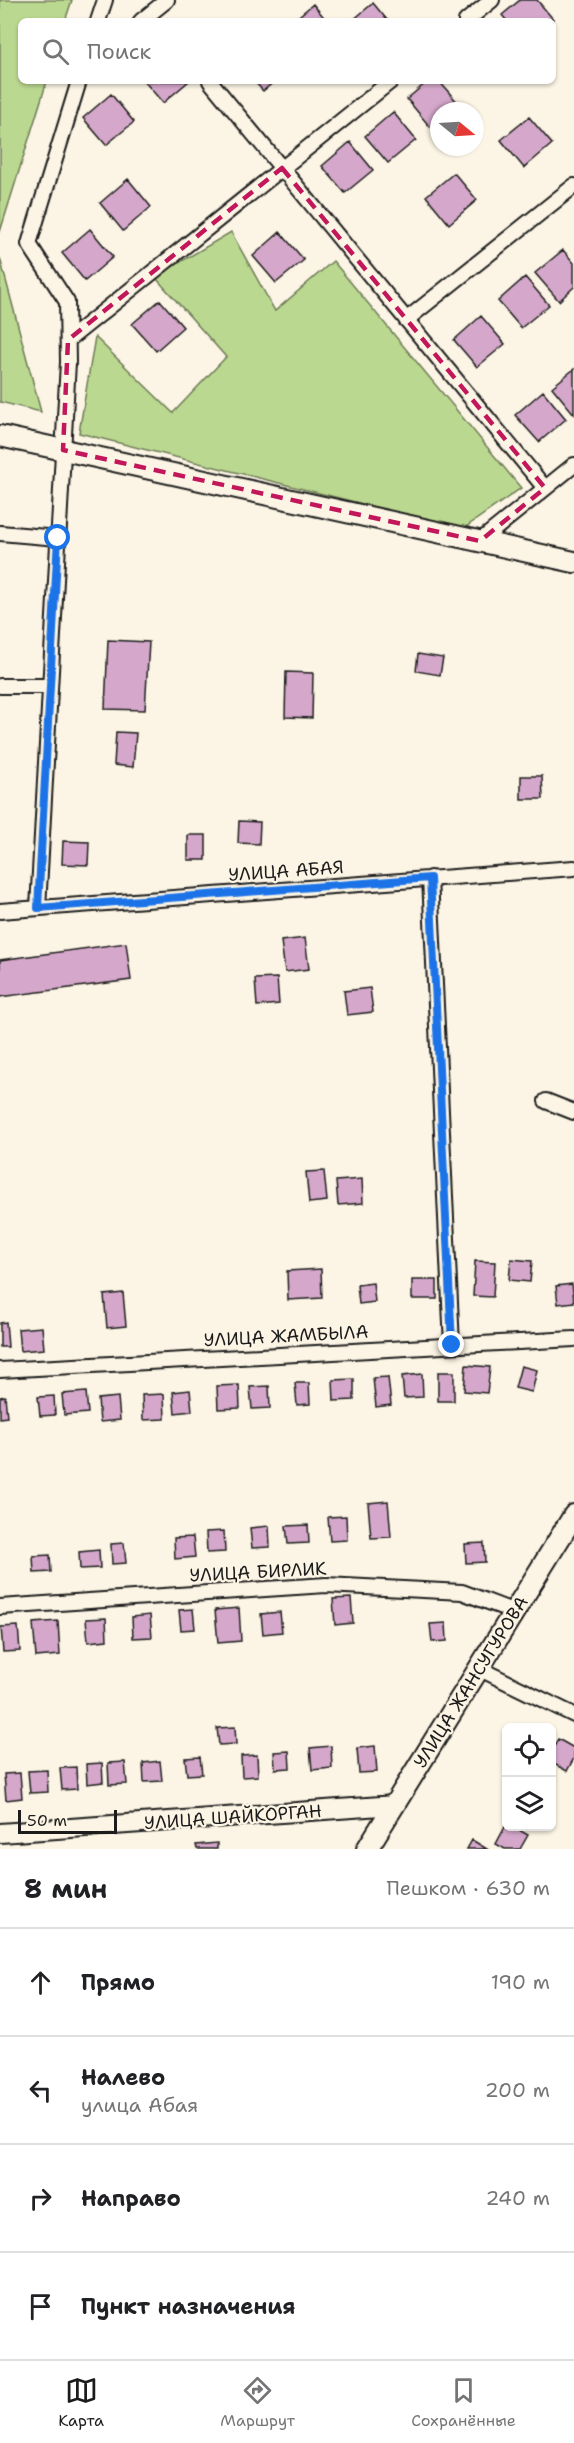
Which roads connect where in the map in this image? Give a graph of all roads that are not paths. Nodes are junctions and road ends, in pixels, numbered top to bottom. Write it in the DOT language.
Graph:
graph roads {
  1 [pos="105,0"];
  2 [pos="166,0"];
  3 [pos="492,0"];
  4 [pos="157,16"];
  5 [pos="99,18"];
  6 [pos="470,18"];
  7 [pos="78,84"];
  8 [pos="212,84"];
  9 [pos="387,84"];
  10 [pos="282,168"];
  11 [pos="574,186"];
  12 [pos="406,320"];
  13 [pos="68,340"];
  14 [pos="0,436"];
  15 [pos="63,450"];
  16 [pos="574,465"];
  17 [pos="545,488"];
  18 [pos="0,533"];
  19 [pos="58,538"];
  20 [pos="480,541"];
  21 [pos="574,562"];
  22 [pos="0,686"];
  23 [pos="50,686"];
  24 [pos="574,867"];
  25 [pos="430,878"];
  26 [pos="38,908"];
  27 [pos="0,911"];
  28 [pos="546,1101"];
  29 [pos="574,1112"];
  30 [pos="574,1339"];
  31 [pos="452,1345"];
  32 [pos="0,1370"];
  33 [pos="574,1515"];
  34 [pos="0,1607"];
  35 [pos="515,1612"];
  36 [pos="480,1669"];
  37 [pos="574,1715"];
  38 [pos="394,1805"];
  39 [pos="0,1833"];
  40 [pos="367,1849"];
  1 -- 5 [label="street"];
  2 -- 4 [label="street"];
  3 -- 6 [label="street"];
  7 -- 13 [label="street"];
  8 -- 10 [label="street"];
  9 -- 10 [label="street"];
  10 -- 12 [label="street"];
  10 -- 13 [label="street"];
  11 -- 12 [label="street"];
  12 -- 17 [label="street"];
  13 -- 15 [label="street"];
  14 -- 15 [label="main road"];
  15 -- 19 [label="street"];
  15 -- 20 [label="main road"];
  16 -- 17 [label="street"];
  17 -- 20 [label="street"];
  18 -- 19 [label="street"];
  19 -- 23 [label="street"];
  20 -- 21 [label="main road"];
  22 -- 23 [label="street"];
  23 -- 26 [label="street"];
  24 -- 25 [label="street, УЛИЦА АБАЯ"];
  25 -- 26 [label="street, УЛИЦА АБАЯ"];
  25 -- 31 [label="street"];
  26 -- 27 [label="street, УЛИЦА АБАЯ"];
  28 -- 29 [label="street"];
  30 -- 31 [label="street, УЛИЦА ЖАМБЫЛА"];
  31 -- 32 [label="street, УЛИЦА ЖАМБЫЛА"];
  33 -- 35 [label="main road, УЛИЦА ЖАНСУГУРОВА"];
  34 -- 35 [label="street, УЛИЦА БИРЛИК"];
  35 -- 36 [label="main road, УЛИЦА ЖАНСУГУРОВА"];
  36 -- 37 [label="street"];
  36 -- 38 [label="main road, УЛИЦА ЖАНСУГУРОВА"];
  38 -- 39 [label="street, УЛИЦА ШАЙКОРГАН"];
  38 -- 40 [label="main road, УЛИЦА ЖАНСУГУРОВА"];
}
